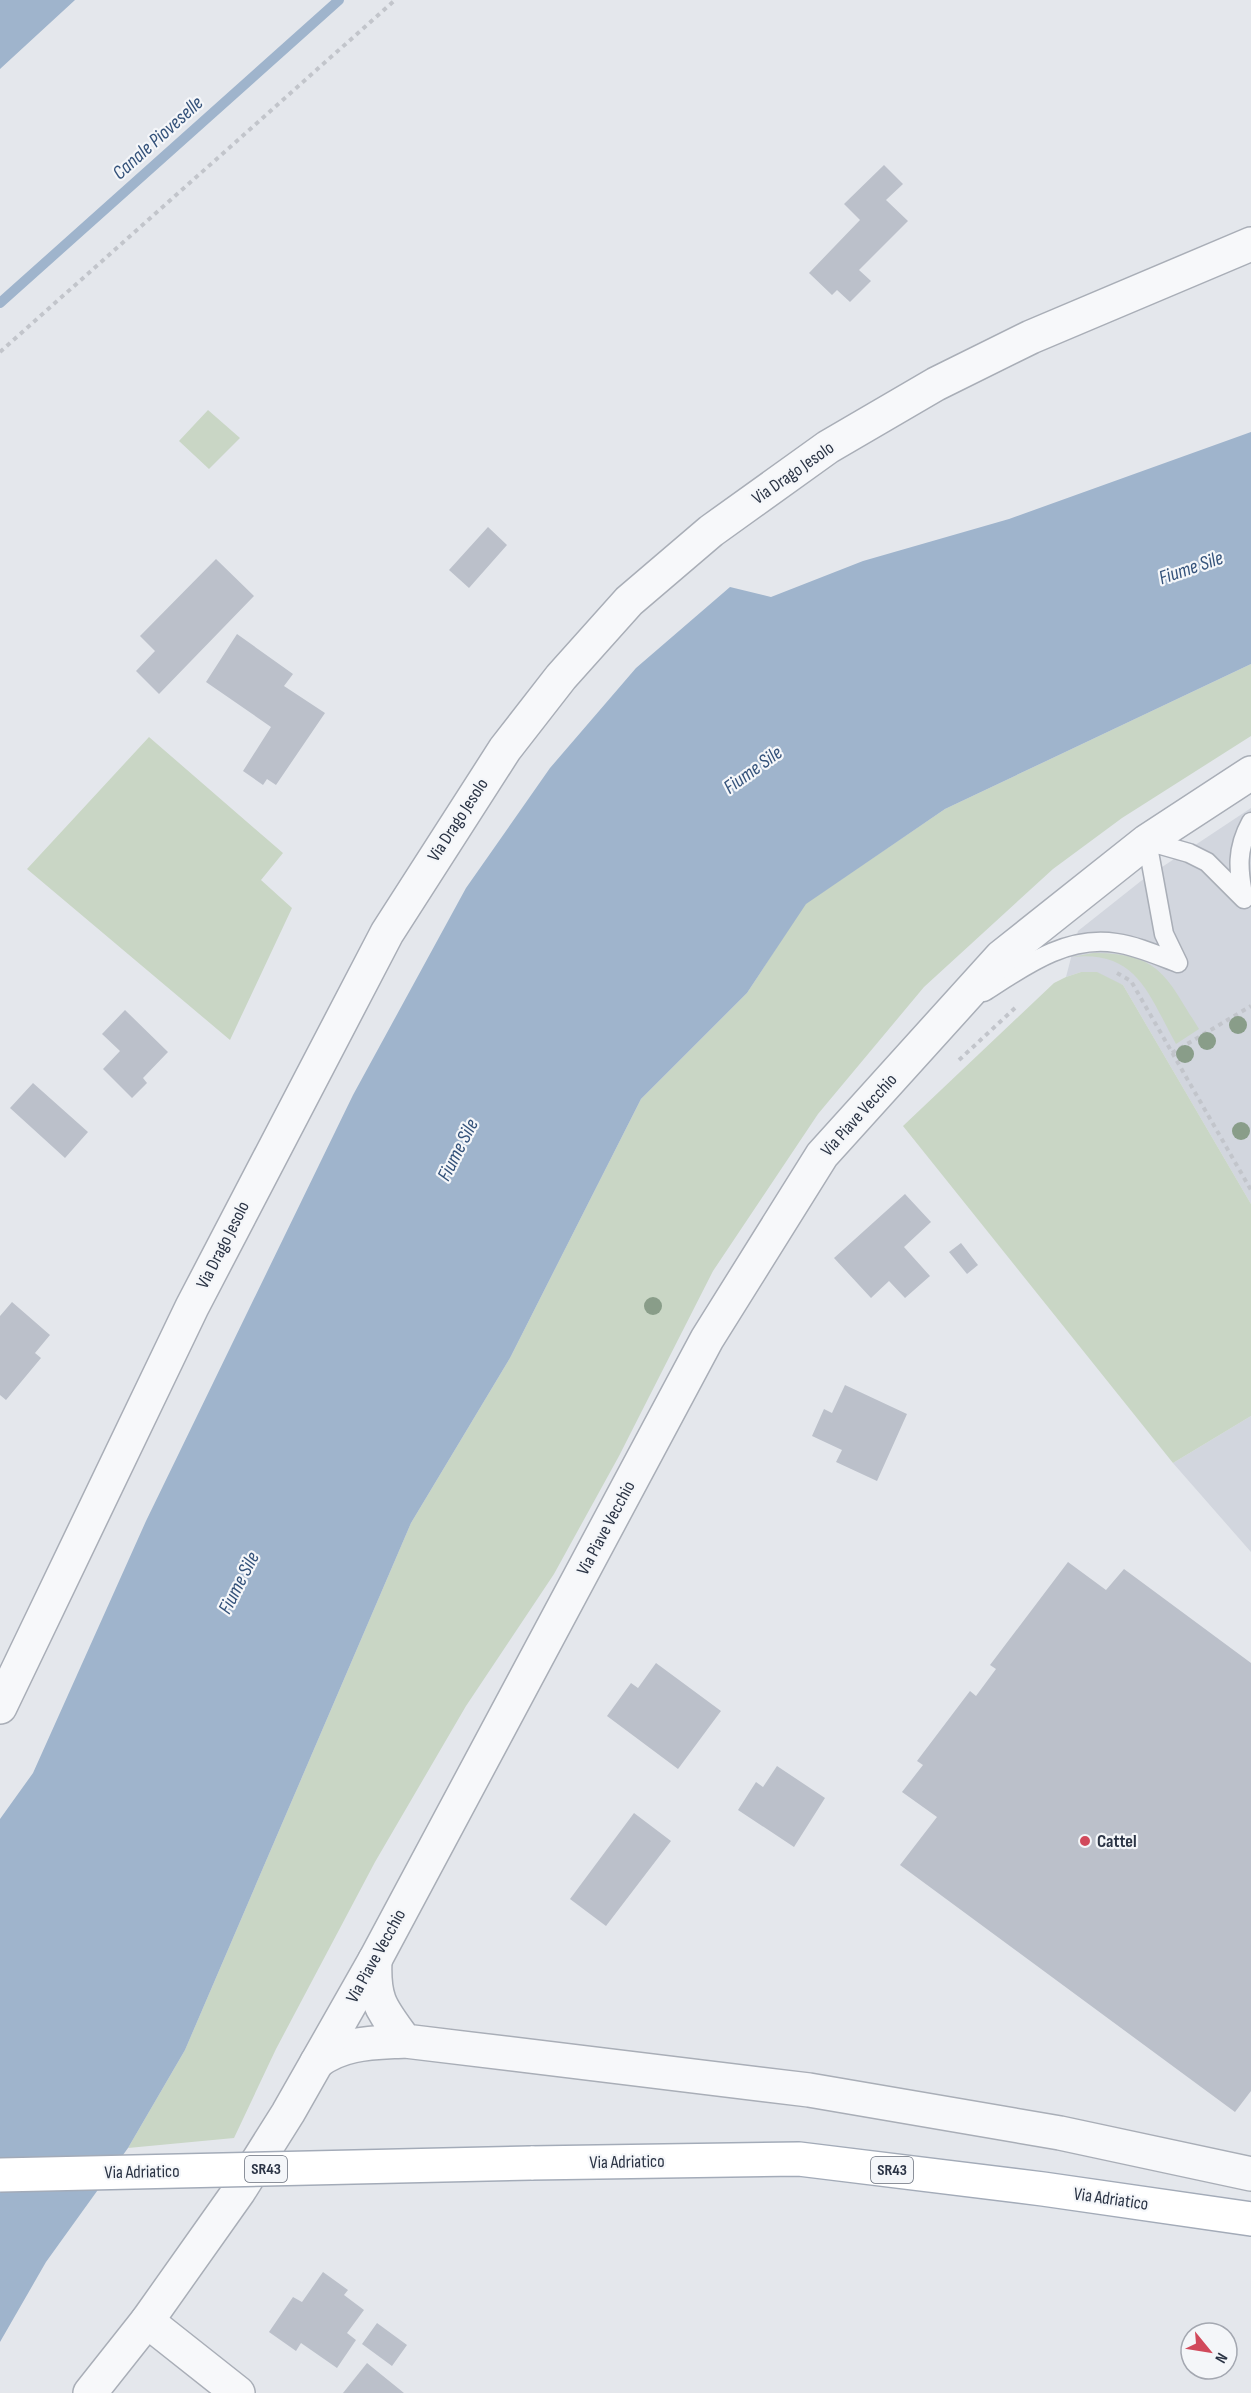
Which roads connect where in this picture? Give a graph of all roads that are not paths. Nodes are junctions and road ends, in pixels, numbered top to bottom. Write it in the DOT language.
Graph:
graph roads {
  1 [pos="1251,244"];
  2 [pos="1251,773"];
  3 [pos="1251,822"];
  4 [pos="1147,841"];
  5 [pos="949,1014"];
  6 [pos="0,1707"];
  7 [pos="375,1960"];
  8 [pos="405,2041"];
  9 [pos="316,2062"];
  10 [pos="1251,2174"];
  11 [pos="0,2175"];
  12 [pos="1251,2219"];
  13 [pos="147,2321"];
  14 [pos="90,2393"];
  15 [pos="238,2393"];
  1 -- 6 [label="street, Via Drago Jesolo"];
  2 -- 4 [label="street, Via Piave Vecchio"];
  3 -- 4 [label="lane"];
  4 -- 5 [label="street, Via Piave Vecchio"];
  4 -- 5 [label="lane"];
  5 -- 7 [label="street, Via Piave Vecchio"];
  7 -- 8 [label="street"];
  7 -- 9 [label="street, Via Piave Vecchio"];
  8 -- 9 [label="street"];
  8 -- 10 [label="street"];
  9 -- 13 [label="street, Via Piave Vecchio"];
  11 -- 12 [label="main road, Via Adriatico / SR43, bridge"];
  13 -- 14 [label="street, Via Piave Vecchio"];
  13 -- 15 [label="street"];
}
